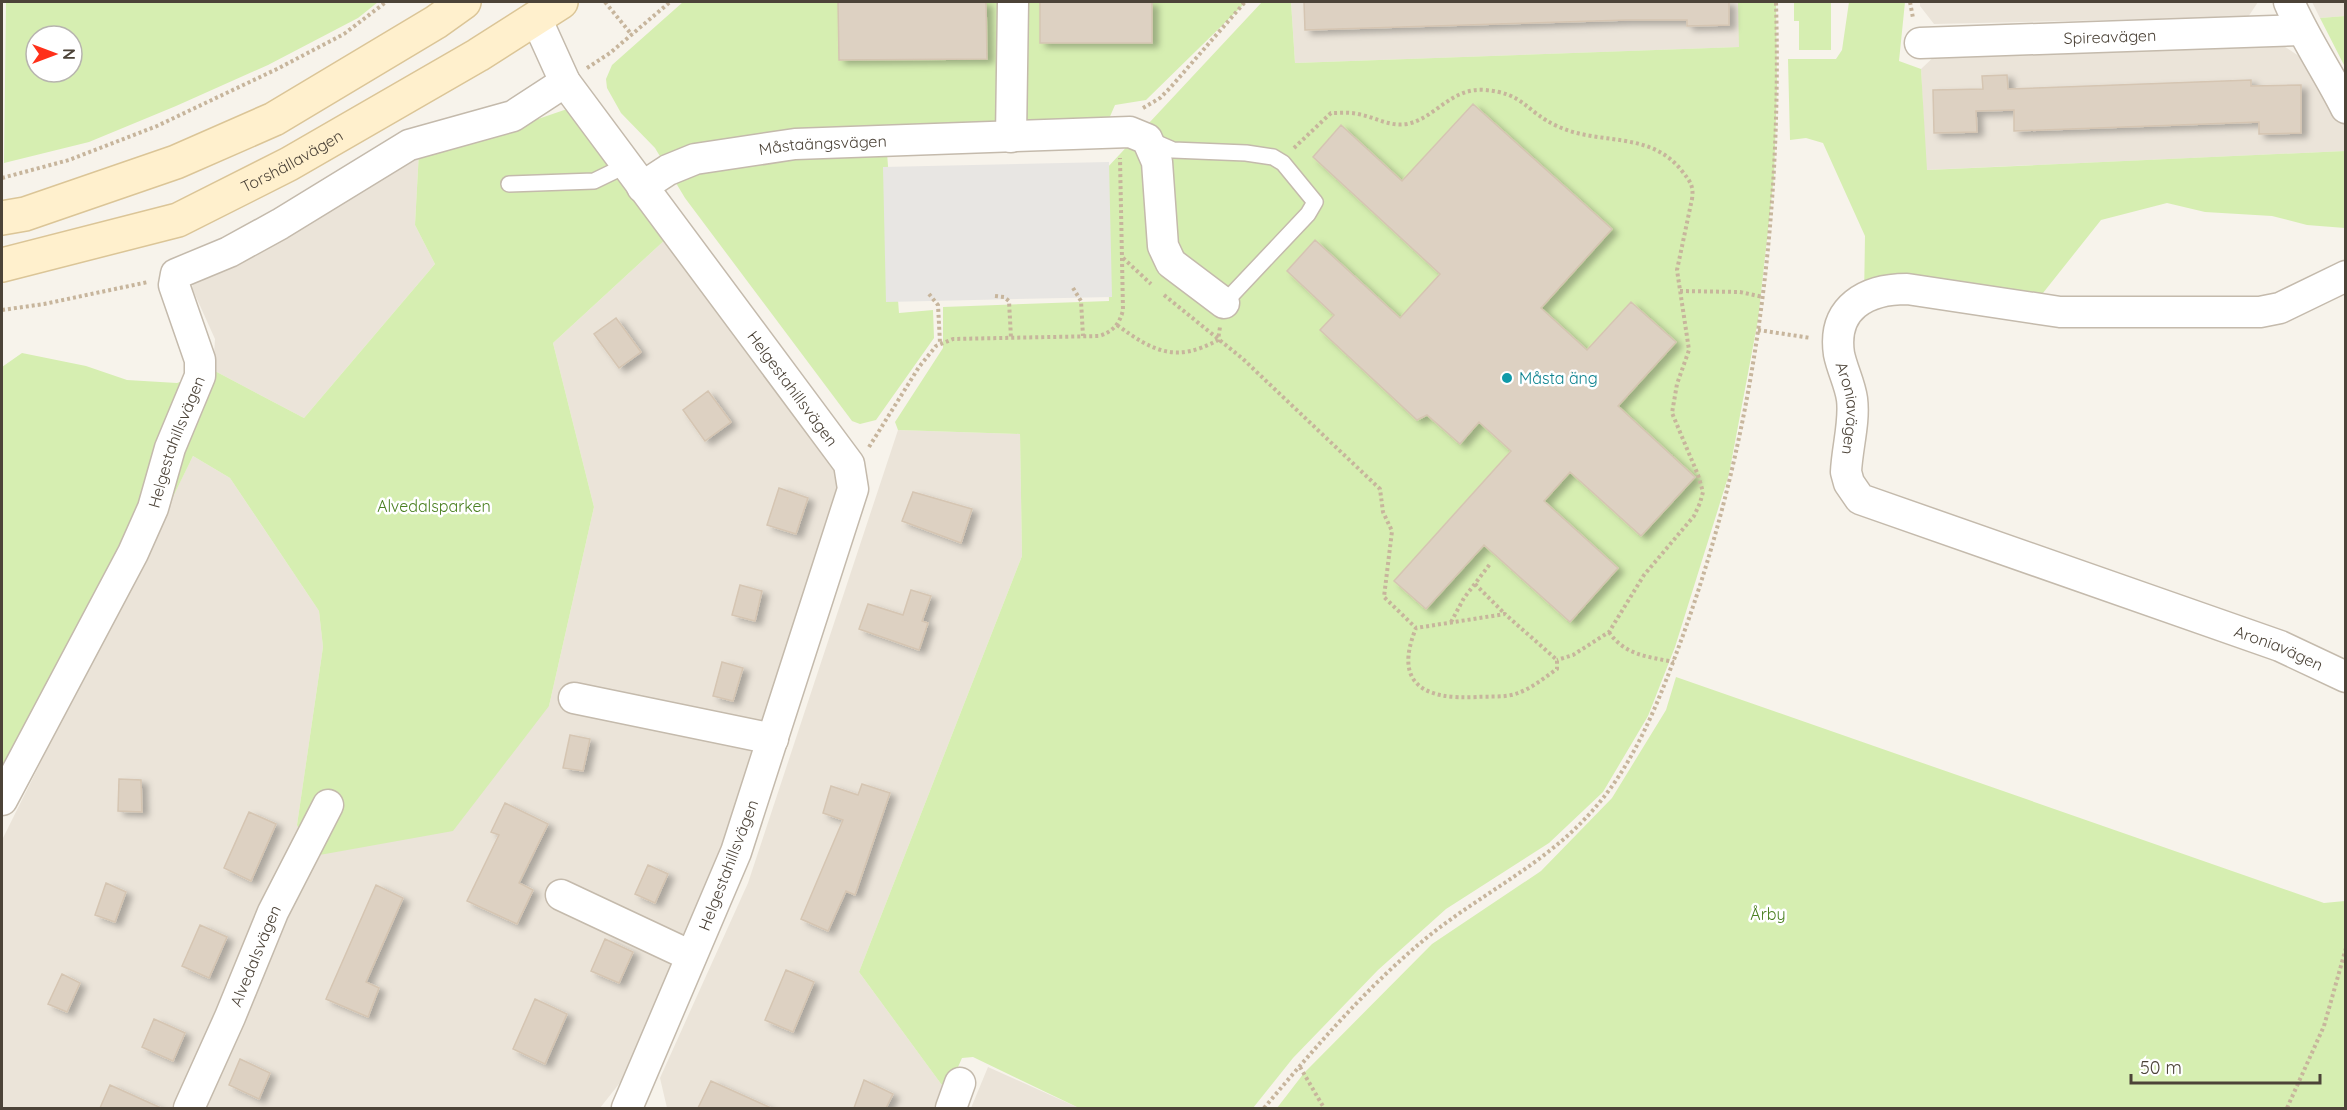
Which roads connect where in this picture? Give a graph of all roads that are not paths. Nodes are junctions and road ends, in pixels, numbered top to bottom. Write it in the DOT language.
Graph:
graph roads {
  1 [pos="464,2"];
  2 [pos="1012,2"];
  3 [pos="2289,2"];
  4 [pos="540,7"];
  5 [pos="2301,30"];
  6 [pos="1920,42"];
  7 [pos="565,82"];
  8 [pos="2346,108"];
  9 [pos="1011,136"];
  10 [pos="1133,136"];
  11 [pos="635,176"];
  12 [pos="509,184"];
  13 [pos="2,218"];
  14 [pos="2,265"];
  15 [pos="2346,276"];
  16 [pos="1224,303"];
  17 [pos="2346,677"];
  18 [pos="574,698"];
  19 [pos="773,739"];
  20 [pos="2,800"];
  21 [pos="328,805"];
  22 [pos="561,895"];
  23 [pos="691,956"];
  24 [pos="189,1108"];
  25 [pos="627,1108"];
  1 -- 13 [label="main road"];
  2 -- 9 [label="street"];
  3 -- 5 [label="street"];
  4 -- 7 [label="street, Helgestahillsvägen"];
  4 -- 14 [label="main road, Torshällavägen"];
  5 -- 6 [label="street, Spireavägen"];
  5 -- 8 [label="street"];
  7 -- 11 [label="street, Helgestahillsvägen"];
  7 -- 20 [label="street, Helgestahillsvägen"];
  9 -- 10 [label="street, Måstaängsvägen"];
  9 -- 11 [label="street, Måstaängsvägen"];
  10 -- 16 [label="street"];
  10 -- 16 [label="lane"];
  11 -- 12 [label="lane"];
  11 -- 19 [label="street, Helgestahillsvägen"];
  15 -- 17 [label="street, Aroniavägen"];
  18 -- 19 [label="street"];
  19 -- 23 [label="street, Helgestahillsvägen"];
  21 -- 24 [label="street, Alvedalsvägen"];
  22 -- 23 [label="street"];
  23 -- 25 [label="street, Helgestahillsvägen"];
}
